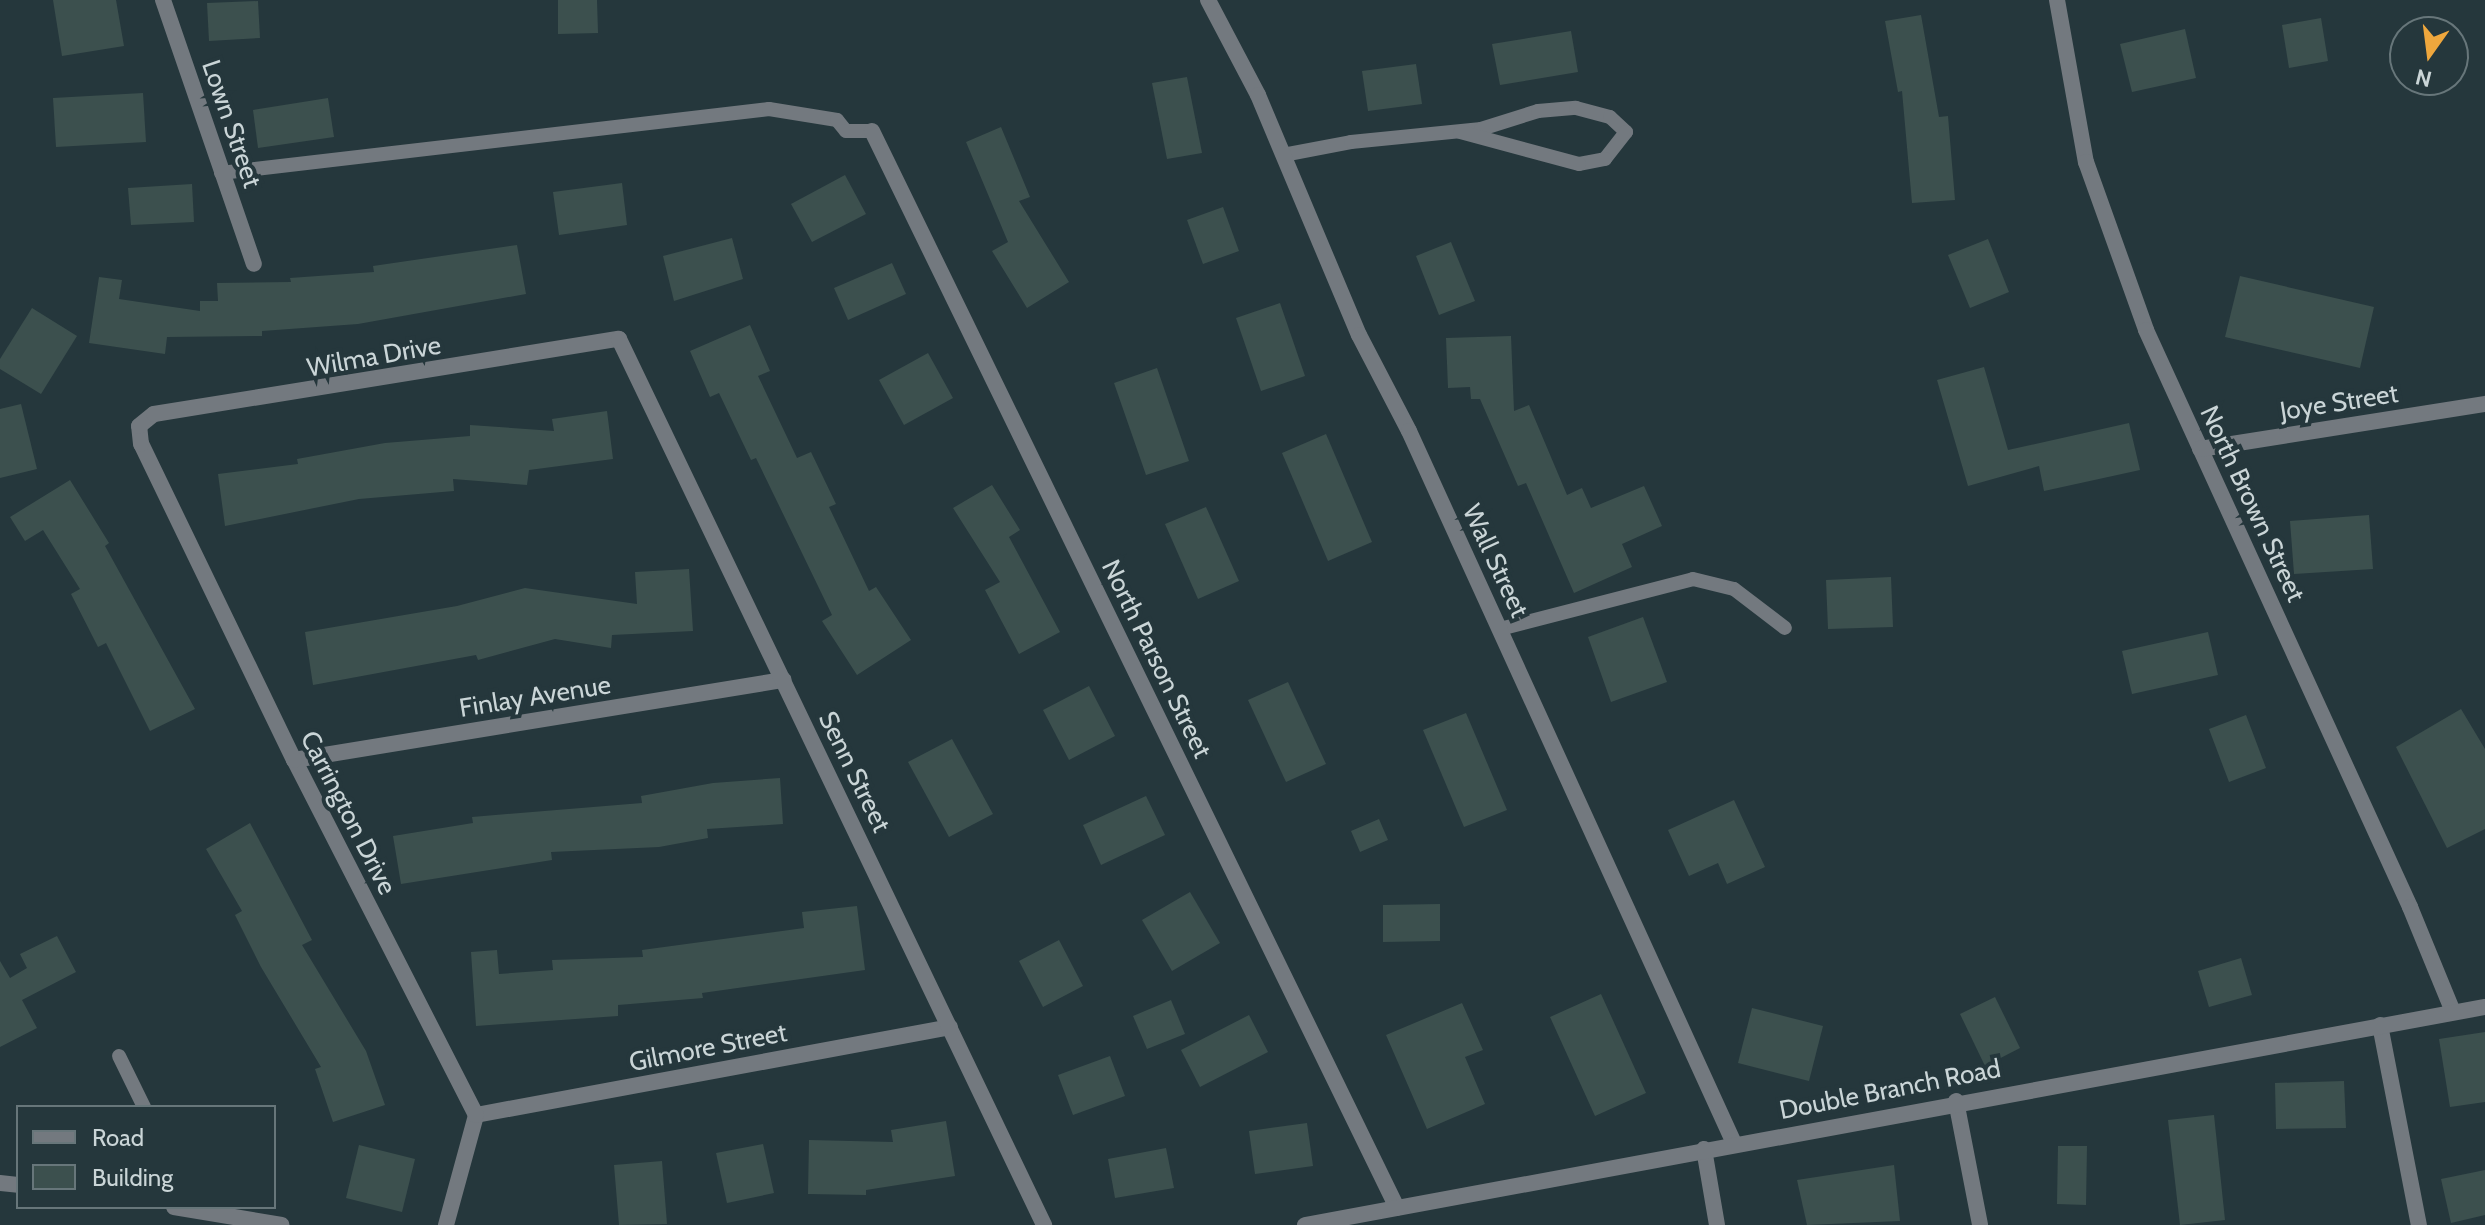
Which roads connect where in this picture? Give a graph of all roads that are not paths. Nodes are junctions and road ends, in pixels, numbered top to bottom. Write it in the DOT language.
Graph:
graph roads {
  1 [pos="163,0"];
  2 [pos="1208,0"];
  3 [pos="2057,0"];
  4 [pos="872,131"];
  5 [pos="1460,132"];
  6 [pos="1283,155"];
  7 [pos="221,173"];
  8 [pos="254,264"];
  9 [pos="619,339"];
  10 [pos="2485,404"];
  11 [pos="139,426"];
  12 [pos="2200,449"];
  13 [pos="1785,628"];
  14 [pos="1500,629"];
  15 [pos="783,680"];
  16 [pos="294,760"];
  17 [pos="2485,1007"];
  18 [pos="2453,1012"];
  19 [pos="2380,1025"];
  20 [pos="950,1027"];
  21 [pos="119,1056"];
  22 [pos="1956,1101"];
  23 [pos="143,1105"];
  24 [pos="476,1115"];
  25 [pos="1734,1143"];
  26 [pos="1704,1149"];
  27 [pos="1397,1208"];
  28 [pos="186,1209"];
  29 [pos="282,1225"];
  30 [pos="446,1225"];
  31 [pos="1044,1225"];
  32 [pos="1305,1225"];
  33 [pos="1717,1225"];
  34 [pos="1980,1225"];
  35 [pos="2419,1225"];
  1 -- 7 [label="street, Lown Street"];
  2 -- 6 [label="street, Wall Street"];
  3 -- 12 [label="street, North Brown Street"];
  4 -- 7 [label="lane"];
  4 -- 27 [label="street, North Parson Street"];
  5 -- 5 [label="lane"];
  5 -- 6 [label="lane"];
  6 -- 14 [label="street, Wall Street"];
  7 -- 8 [label="street, Lown Street"];
  9 -- 11 [label="street, Wilma Drive"];
  9 -- 15 [label="street, Senn Street"];
  10 -- 12 [label="street, Joye Street"];
  11 -- 16 [label="street, Carrington Drive"];
  12 -- 18 [label="street, North Brown Street"];
  13 -- 14 [label="lane"];
  14 -- 25 [label="street, Wall Street"];
  15 -- 16 [label="street, Finlay Avenue"];
  15 -- 20 [label="street, Senn Street"];
  16 -- 24 [label="street, Carrington Drive"];
  17 -- 18 [label="street, Double Branch Road"];
  18 -- 19 [label="street, Double Branch Road"];
  19 -- 22 [label="street, Double Branch Road"];
  19 -- 35 [label="street"];
  20 -- 24 [label="street, Gilmore Street"];
  20 -- 31 [label="street, Senn Street"];
  21 -- 23 [label="lane"];
  22 -- 25 [label="street, Double Branch Road"];
  22 -- 34 [label="street"];
  24 -- 30 [label="street"];
  25 -- 26 [label="street, Double Branch Road"];
  26 -- 27 [label="street, Double Branch Road"];
  26 -- 33 [label="street"];
  27 -- 32 [label="street, Double Branch Road"];
  28 -- 29 [label="street"];
}
